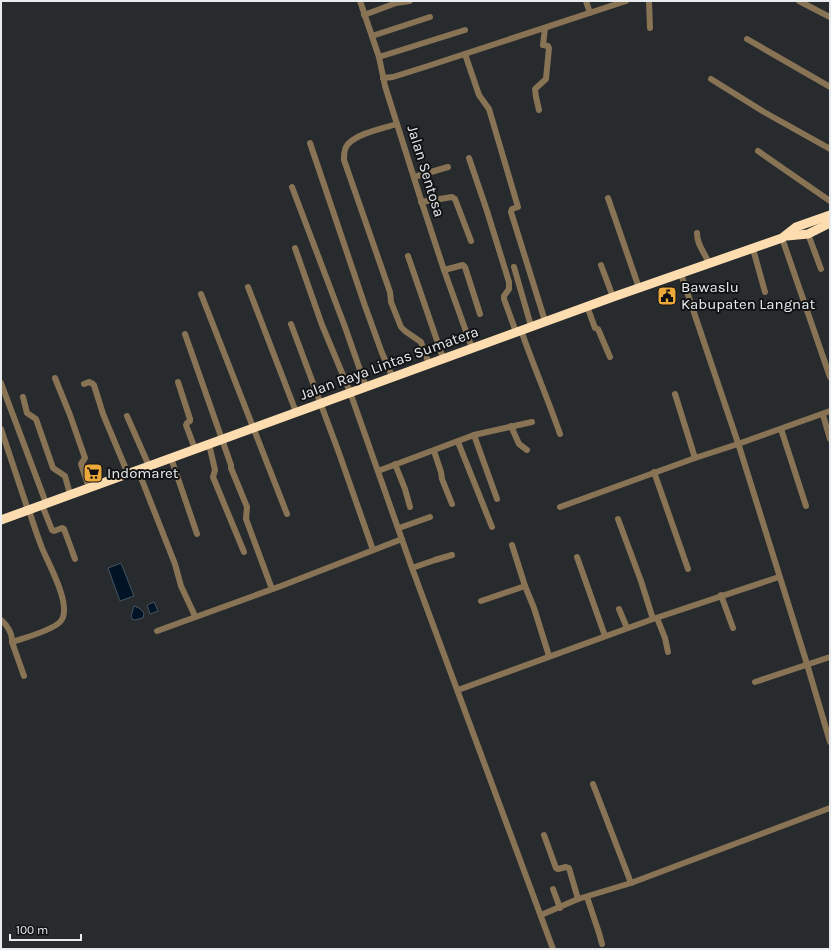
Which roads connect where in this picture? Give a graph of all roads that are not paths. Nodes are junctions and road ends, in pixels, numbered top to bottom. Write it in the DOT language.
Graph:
graph roads {
  1 [pos="360,1"];
  2 [pos="410,1"];
  3 [pos="586,1"];
  4 [pos="626,1"];
  5 [pos="649,1"];
  6 [pos="799,1"];
  7 [pos="590,13"];
  8 [pos="364,15"];
  9 [pos="430,17"];
  10 [pos="830,17"];
  11 [pos="545,28"];
  12 [pos="650,28"];
  13 [pos="465,30"];
  14 [pos="372,36"];
  15 [pos="747,39"];
  16 [pos="466,54"];
  17 [pos="379,57"];
  18 [pos="383,78"];
  19 [pos="711,79"];
  20 [pos="830,87"];
  21 [pos="539,110"];
  22 [pos="398,124"];
  23 [pos="310,143"];
  24 [pos="830,149"];
  25 [pos="758,150"];
  26 [pos="468,158"];
  27 [pos="448,167"];
  28 [pos="414,177"];
  29 [pos="292,187"];
  30 [pos="608,198"];
  31 [pos="830,200"];
  32 [pos="421,202"];
  33 [pos="830,215"];
  34 [pos="830,223"];
  35 [pos="696,233"];
  36 [pos="808,234"];
  37 [pos="785,237"];
  38 [pos="471,241"];
  39 [pos="295,248"];
  40 [pos="753,249"];
  41 [pos="408,256"];
  42 [pos="709,264"];
  43 [pos="601,265"];
  44 [pos="514,267"];
  45 [pos="821,269"];
  46 [pos="444,270"];
  47 [pos="680,274"];
  48 [pos="248,287"];
  49 [pos="639,288"];
  50 [pos="765,292"];
  51 [pos="201,294"];
  52 [pos="613,296"];
  53 [pos="587,306"];
  54 [pos="480,314"];
  55 [pos="545,321"];
  56 [pos="291,324"];
  57 [pos="531,326"];
  58 [pos="518,331"];
  59 [pos="185,334"];
  60 [pos="472,348"];
  61 [pos="610,357"];
  62 [pos="443,358"];
  63 [pos="428,364"];
  64 [pos="392,376"];
  65 [pos="830,377"];
  66 [pos="55,378"];
  67 [pos="178,382"];
  68 [pos="1,383"];
  69 [pos="84,384"];
  70 [pos="366,387"];
  71 [pos="350,392"];
  72 [pos="675,394"];
  73 [pos="23,397"];
  74 [pos="319,403"];
  75 [pos="830,411"];
  76 [pos="296,412"];
  77 [pos="823,415"];
  78 [pos="127,416"];
  79 [pos="532,422"];
  80 [pos="511,426"];
  81 [pos="253,427"];
  82 [pos="1,429"];
  83 [pos="781,430"];
  84 [pos="560,434"];
  85 [pos="474,435"];
  86 [pos="222,439"];
  87 [pos="830,439"];
  88 [pos="458,442"];
  89 [pos="209,444"];
  90 [pos="738,444"];
  91 [pos="195,449"];
  92 [pos="434,450"];
  93 [pos="527,450"];
  94 [pos="171,458"];
  95 [pos="695,458"];
  96 [pos="395,464"];
  97 [pos="149,466"];
  98 [pos="138,470"];
  99 [pos="378,471"];
  100 [pos="654,472"];
  101 [pos="128,474"];
  102 [pos="89,488"];
  103 [pos="70,494"];
  104 [pos="497,499"];
  105 [pos="44,504"];
  106 [pos="452,504"];
  107 [pos="806,506"];
  108 [pos="410,507"];
  109 [pos="560,507"];
  110 [pos="28,510"];
  111 [pos="287,514"];
  112 [pos="430,517"];
  113 [pos="618,519"];
  114 [pos="1,520"];
  115 [pos="492,527"];
  116 [pos="399,528"];
  117 [pos="197,534"];
  118 [pos="402,539"];
  119 [pos="512,545"];
  120 [pos="373,550"];
  121 [pos="244,552"];
  122 [pos="452,555"];
  123 [pos="577,558"];
  124 [pos="75,559"];
  125 [pos="412,568"];
  126 [pos="688,569"];
  127 [pos="779,577"];
  128 [pos="525,586"];
  129 [pos="272,589"];
  130 [pos="721,595"];
  131 [pos="481,601"];
  132 [pos="619,609"];
  133 [pos="195,616"];
  134 [pos="655,618"];
  135 [pos="1,620"];
  136 [pos="627,628"];
  137 [pos="732,628"];
  138 [pos="157,631"];
  139 [pos="605,636"];
  140 [pos="12,642"];
  141 [pos="668,652"];
  142 [pos="549,656"];
  143 [pos="830,657"];
  144 [pos="807,664"];
  145 [pos="24,676"];
  146 [pos="755,682"];
  147 [pos="458,690"];
  148 [pos="830,742"];
  149 [pos="593,784"];
  150 [pos="830,808"];
  151 [pos="544,835"];
  152 [pos="631,883"];
  153 [pos="553,889"];
  154 [pos="586,897"];
  155 [pos="578,899"];
  156 [pos="560,908"];
  157 [pos="541,915"];
  158 [pos="602,944"];
  159 [pos="553,949"];
  1 -- 8 [label="street, Jalan Sentosa"];
  2 -- 8 [label="street"];
  3 -- 7 [label="street"];
  4 -- 7 [label="street"];
  5 -- 12 [label="street"];
  6 -- 10 [label="street"];
  7 -- 11 [label="street"];
  8 -- 14 [label="street, Jalan Sentosa"];
  9 -- 14 [label="street"];
  11 -- 16 [label="street"];
  11 -- 21 [label="street"];
  13 -- 17 [label="street"];
  14 -- 17 [label="street, Jalan Sentosa"];
  15 -- 20 [label="street"];
  16 -- 18 [label="street"];
  16 -- 55 [label="street"];
  17 -- 18 [label="street, Jalan Sentosa"];
  18 -- 22 [label="street, Jalan Sentosa"];
  19 -- 24 [label="street"];
  22 -- 28 [label="street, Jalan Sentosa"];
  22 -- 63 [label="street"];
  23 -- 64 [label="street"];
  25 -- 31 [label="street"];
  26 -- 58 [label="street"];
  27 -- 28 [label="street"];
  28 -- 32 [label="street, Jalan Sentosa"];
  29 -- 70 [label="street"];
  30 -- 49 [label="street"];
  32 -- 38 [label="street"];
  32 -- 46 [label="street, Jalan Sentosa"];
  33 -- 37 [label="highway, Jalan Raya Lintas Sumatera"];
  34 -- 36 [label="highway, Jalan Raya Lintas Sumatera"];
  35 -- 42 [label="street"];
  36 -- 37 [label="highway, Jalan Raya Lintas Sumatera"];
  36 -- 45 [label="street"];
  37 -- 40 [label="highway, Jalan Raya Lintas Sumatera"];
  37 -- 65 [label="street"];
  39 -- 71 [label="street"];
  40 -- 42 [label="highway, Jalan Raya Lintas Sumatera"];
  40 -- 50 [label="street"];
  41 -- 62 [label="street"];
  42 -- 47 [label="highway, Jalan Raya Lintas Sumatera"];
  43 -- 52 [label="street"];
  44 -- 57 [label="street"];
  46 -- 54 [label="street"];
  46 -- 60 [label="street, Jalan Sentosa"];
  47 -- 49 [label="highway, Jalan Raya Lintas Sumatera"];
  47 -- 90 [label="street"];
  48 -- 76 [label="street"];
  49 -- 52 [label="highway, Jalan Raya Lintas Sumatera"];
  51 -- 81 [label="street"];
  52 -- 53 [label="highway, Jalan Raya Lintas Sumatera"];
  53 -- 55 [label="highway, Jalan Raya Lintas Sumatera"];
  53 -- 61 [label="street"];
  55 -- 57 [label="highway, Jalan Raya Lintas Sumatera"];
  56 -- 74 [label="street"];
  57 -- 58 [label="highway, Jalan Raya Lintas Sumatera"];
  58 -- 60 [label="highway, Jalan Raya Lintas Sumatera"];
  58 -- 84 [label="street"];
  59 -- 86 [label="street"];
  60 -- 62 [label="highway, Jalan Raya Lintas Sumatera"];
  62 -- 63 [label="highway, Jalan Raya Lintas Sumatera"];
  63 -- 64 [label="highway, Jalan Raya Lintas Sumatera"];
  64 -- 70 [label="highway, Jalan Raya Lintas Sumatera"];
  66 -- 102 [label="street"];
  67 -- 91 [label="street"];
  68 -- 105 [label="street"];
  69 -- 101 [label="street"];
  70 -- 71 [label="highway, Jalan Raya Lintas Sumatera"];
  71 -- 74 [label="highway, Jalan Raya Lintas Sumatera"];
  71 -- 99 [label="street"];
  72 -- 95 [label="street"];
  73 -- 103 [label="street"];
  74 -- 76 [label="highway, Jalan Raya Lintas Sumatera"];
  74 -- 120 [label="street"];
  75 -- 77 [label="street"];
  76 -- 81 [label="highway, Jalan Raya Lintas Sumatera"];
  77 -- 83 [label="street"];
  77 -- 87 [label="street"];
  78 -- 97 [label="street"];
  79 -- 80 [label="street"];
  80 -- 85 [label="street"];
  80 -- 93 [label="street"];
  81 -- 86 [label="highway, Jalan Raya Lintas Sumatera"];
  81 -- 111 [label="street"];
  82 -- 110 [label="street"];
  83 -- 90 [label="street"];
  83 -- 107 [label="street"];
  85 -- 88 [label="street"];
  85 -- 104 [label="street"];
  86 -- 89 [label="highway, Jalan Raya Lintas Sumatera"];
  86 -- 129 [label="street"];
  88 -- 92 [label="street"];
  88 -- 115 [label="street"];
  89 -- 91 [label="highway, Jalan Raya Lintas Sumatera"];
  89 -- 121 [label="street"];
  90 -- 95 [label="street"];
  90 -- 127 [label="street"];
  91 -- 94 [label="highway, Jalan Raya Lintas Sumatera"];
  92 -- 96 [label="street"];
  92 -- 106 [label="street"];
  94 -- 97 [label="highway, Jalan Raya Lintas Sumatera"];
  94 -- 117 [label="street"];
  95 -- 100 [label="street"];
  96 -- 99 [label="street"];
  96 -- 108 [label="street"];
  97 -- 98 [label="highway, Jalan Raya Lintas Sumatera"];
  98 -- 101 [label="highway, Jalan Raya Lintas Sumatera"];
  98 -- 133 [label="street"];
  99 -- 116 [label="street"];
  100 -- 109 [label="street"];
  100 -- 126 [label="street"];
  101 -- 102 [label="highway, Jalan Raya Lintas Sumatera"];
  102 -- 103 [label="highway, Jalan Raya Lintas Sumatera"];
  103 -- 105 [label="highway, Jalan Raya Lintas Sumatera"];
  105 -- 110 [label="highway, Jalan Raya Lintas Sumatera"];
  105 -- 124 [label="street"];
  110 -- 114 [label="highway, Jalan Raya Lintas Sumatera"];
  110 -- 140 [label="street"];
  112 -- 116 [label="street"];
  113 -- 134 [label="street"];
  116 -- 118 [label="street"];
  118 -- 120 [label="street"];
  118 -- 125 [label="street"];
  119 -- 128 [label="street"];
  120 -- 129 [label="street"];
  122 -- 125 [label="street"];
  123 -- 139 [label="street"];
  125 -- 147 [label="street"];
  127 -- 130 [label="street"];
  127 -- 144 [label="street"];
  128 -- 131 [label="street"];
  128 -- 142 [label="street"];
  129 -- 133 [label="street"];
  130 -- 134 [label="street"];
  130 -- 137 [label="street"];
  132 -- 136 [label="street"];
  133 -- 138 [label="street"];
  134 -- 136 [label="street"];
  134 -- 141 [label="street"];
  135 -- 140 [label="street"];
  136 -- 139 [label="street"];
  139 -- 142 [label="street"];
  140 -- 145 [label="street"];
  142 -- 147 [label="street"];
  143 -- 144 [label="street"];
  144 -- 146 [label="street"];
  144 -- 148 [label="street"];
  147 -- 157 [label="street"];
  149 -- 152 [label="street"];
  150 -- 152 [label="street"];
  151 -- 155 [label="street"];
  152 -- 154 [label="street"];
  153 -- 156 [label="street"];
  154 -- 155 [label="street"];
  154 -- 158 [label="street"];
  155 -- 156 [label="street"];
  156 -- 157 [label="street"];
  157 -- 159 [label="street"];
}
